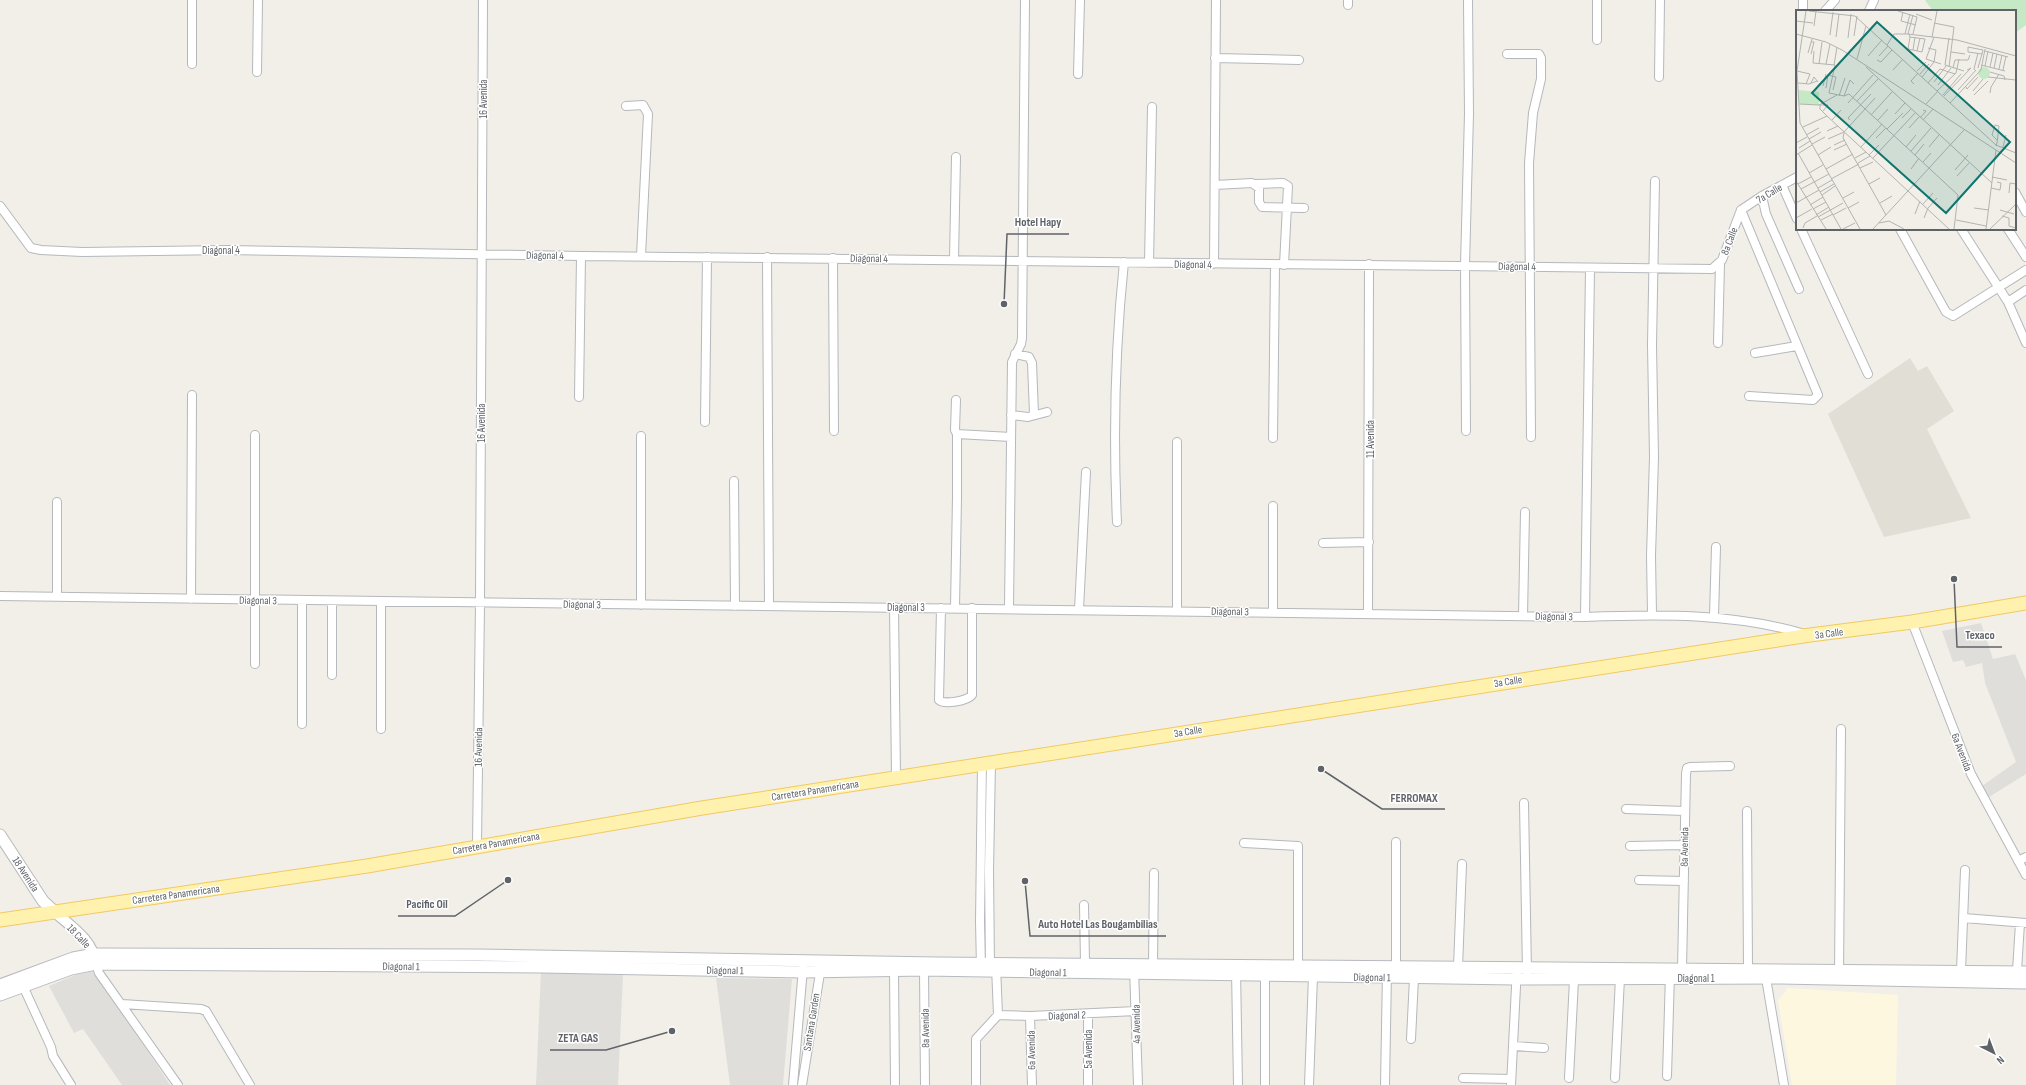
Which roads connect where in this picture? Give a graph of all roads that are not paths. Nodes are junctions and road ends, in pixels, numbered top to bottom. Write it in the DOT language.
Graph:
graph roads {
  1 [pos="192,0"];
  2 [pos="258,0"];
  3 [pos="483,0"];
  4 [pos="1025,0"];
  5 [pos="1080,0"];
  6 [pos="1216,0"];
  7 [pos="1468,0"];
  8 [pos="1597,0"];
  9 [pos="1660,0"];
  10 [pos="1836,0"];
  11 [pos="1874,0"];
  12 [pos="1826,10"];
  13 [pos="1869,10"];
  14 [pos="1597,40"];
  15 [pos="1507,54"];
  16 [pos="1215,58"];
  17 [pos="1299,60"];
  18 [pos="192,64"];
  19 [pos="256,72"];
  20 [pos="1078,74"];
  21 [pos="1659,78"];
  22 [pos="626,106"];
  23 [pos="1152,107"];
  24 [pos="956,157"];
  25 [pos="1796,177"];
  26 [pos="1655,181"];
  27 [pos="1256,184"];
  28 [pos="1782,185"];
  29 [pos="1215,186"];
  30 [pos="2016,194"];
  31 [pos="1762,196"];
  32 [pos="0,206"];
  33 [pos="1286,207"];
  34 [pos="1304,208"];
  35 [pos="1741,210"];
  36 [pos="2026,212"];
  37 [pos="1796,217"];
  38 [pos="1801,230"];
  39 [pos="1901,230"];
  40 [pos="1962,230"];
  41 [pos="2009,230"];
  42 [pos="481,254"];
  43 [pos="581,256"];
  44 [pos="641,256"];
  45 [pos="707,257"];
  46 [pos="768,257"];
  47 [pos="2026,257"];
  48 [pos="833,258"];
  49 [pos="954,259"];
  50 [pos="1022,260"];
  51 [pos="1124,262"];
  52 [pos="1149,263"];
  53 [pos="1214,264"];
  54 [pos="1369,264"];
  55 [pos="1720,264"];
  56 [pos="1275,265"];
  57 [pos="1284,265"];
  58 [pos="1464,265"];
  59 [pos="1530,266"];
  60 [pos="1653,268"];
  61 [pos="1590,269"];
  62 [pos="1712,269"];
  63 [pos="2026,270"];
  64 [pos="1999,286"];
  65 [pos="1800,289"];
  66 [pos="2026,290"];
  67 [pos="2008,302"];
  68 [pos="1718,343"];
  69 [pos="2026,343"];
  70 [pos="1797,346"];
  71 [pos="1756,353"];
  72 [pos="1015,354"];
  73 [pos="1868,374"];
  74 [pos="192,395"];
  75 [pos="1749,396"];
  76 [pos="579,397"];
  77 [pos="956,400"];
  78 [pos="1047,412"];
  79 [pos="1034,414"];
  80 [pos="1011,415"];
  81 [pos="705,422"];
  82 [pos="834,431"];
  83 [pos="1466,431"];
  84 [pos="956,434"];
  85 [pos="255,435"];
  86 [pos="641,436"];
  87 [pos="1011,437"];
  88 [pos="1531,437"];
  89 [pos="1273,438"];
  90 [pos="1177,442"];
  91 [pos="1086,472"];
  92 [pos="734,481"];
  93 [pos="57,502"];
  94 [pos="1273,506"];
  95 [pos="1525,512"];
  96 [pos="1117,522"];
  97 [pos="1369,542"];
  98 [pos="1323,543"];
  99 [pos="1716,547"];
  100 [pos="0,596"];
  101 [pos="57,596"];
  102 [pos="191,599"];
  103 [pos="255,600"];
  104 [pos="302,601"];
  105 [pos="332,601"];
  106 [pos="381,602"];
  107 [pos="480,603"];
  108 [pos="2026,603"];
  109 [pos="642,605"];
  110 [pos="735,606"];
  111 [pos="769,606"];
  112 [pos="894,608"];
  113 [pos="941,608"];
  114 [pos="954,608"];
  115 [pos="972,608"];
  116 [pos="1009,608"];
  117 [pos="1079,609"];
  118 [pos="1177,610"];
  119 [pos="1273,612"];
  120 [pos="1368,613"];
  121 [pos="1652,615"];
  122 [pos="1523,616"];
  123 [pos="1714,616"];
  124 [pos="1585,617"];
  125 [pos="1912,622"];
  126 [pos="1810,635"];
  127 [pos="255,664"];
  128 [pos="332,675"];
  129 [pos="302,724"];
  130 [pos="381,729"];
  131 [pos="1841,729"];
  132 [pos="986,762"];
  133 [pos="1730,766"];
  134 [pos="896,777"];
  135 [pos="1524,803"];
  136 [pos="1626,810"];
  137 [pos="1685,811"];
  138 [pos="1747,811"];
  139 [pos="0,835"];
  140 [pos="1396,842"];
  141 [pos="1244,843"];
  142 [pos="1684,845"];
  143 [pos="477,846"];
  144 [pos="1630,846"];
  145 [pos="2026,857"];
  146 [pos="2018,861"];
  147 [pos="1462,864"];
  148 [pos="1965,870"];
  149 [pos="1154,873"];
  150 [pos="2026,875"];
  151 [pos="1639,880"];
  152 [pos="1684,881"];
  153 [pos="1084,905"];
  154 [pos="55,912"];
  155 [pos="1964,918"];
  156 [pos="0,920"];
  157 [pos="2023,923"];
  158 [pos="95,959"];
  159 [pos="803,959"];
  160 [pos="822,960"];
  161 [pos="1085,963"];
  162 [pos="72,964"];
  163 [pos="1153,964"];
  164 [pos="1298,965"];
  165 [pos="989,967"];
  166 [pos="1458,967"];
  167 [pos="1522,967"];
  168 [pos="1134,968"];
  169 [pos="894,970"];
  170 [pos="924,970"];
  171 [pos="1236,970"];
  172 [pos="1390,970"];
  173 [pos="1748,970"];
  174 [pos="1962,971"];
  175 [pos="803,972"];
  176 [pos="820,972"];
  177 [pos="1689,972"];
  178 [pos="2021,972"];
  179 [pos="1640,974"];
  180 [pos="1670,974"];
  181 [pos="1766,974"];
  182 [pos="1265,975"];
  183 [pos="1839,975"];
  184 [pos="1313,976"];
  185 [pos="1414,978"];
  186 [pos="1620,978"];
  187 [pos="1515,979"];
  188 [pos="1527,979"];
  189 [pos="1574,980"];
  190 [pos="2026,983"];
  191 [pos="0,985"];
  192 [pos="23,986"];
  193 [pos="0,995"];
  194 [pos="122,1004"];
  195 [pos="1136,1011"];
  196 [pos="800,1014"];
  197 [pos="812,1014"];
  198 [pos="1088,1014"];
  199 [pos="998,1015"];
  200 [pos="1030,1016"];
  201 [pos="1411,1039"];
  202 [pos="1513,1046"];
  203 [pos="1544,1048"];
  204 [pos="1667,1076"];
  205 [pos="1463,1078"];
  206 [pos="1569,1078"];
  207 [pos="1615,1078"];
  208 [pos="1511,1082"];
  209 [pos="71,1085"];
  210 [pos="178,1085"];
  211 [pos="250,1085"];
  212 [pos="793,1085"];
  213 [pos="802,1085"];
  214 [pos="895,1085"];
  215 [pos="925,1085"];
  216 [pos="976,1085"];
  217 [pos="1032,1085"];
  218 [pos="1088,1085"];
  219 [pos="1138,1085"];
  220 [pos="1238,1085"];
  221 [pos="1265,1085"];
  222 [pos="1309,1085"];
  223 [pos="1385,1085"];
  224 [pos="1784,1085"];
  1 -- 18 [label="street"];
  2 -- 19 [label="street"];
  3 -- 42 [label="street, 16 Avenida"];
  4 -- 50 [label="street"];
  5 -- 20 [label="street"];
  6 -- 16 [label="street"];
  7 -- 58 [label="street"];
  8 -- 14 [label="street"];
  9 -- 21 [label="street"];
  10 -- 12 [label="street"];
  11 -- 13 [label="street"];
  15 -- 59 [label="street"];
  16 -- 17 [label="street"];
  16 -- 29 [label="street"];
  22 -- 44 [label="street"];
  23 -- 52 [label="street"];
  24 -- 49 [label="street"];
  25 -- 28 [label="street, 7a Calle"];
  26 -- 60 [label="street"];
  27 -- 29 [label="street"];
  27 -- 33 [label="street"];
  27 -- 33 [label="street"];
  28 -- 31 [label="street, 7a Calle"];
  28 -- 37 [label="street"];
  29 -- 53 [label="street"];
  30 -- 36 [label="street"];
  31 -- 35 [label="street, 7a Calle"];
  31 -- 65 [label="street"];
  32 -- 42 [label="street, Diagonal 4"];
  33 -- 34 [label="street"];
  33 -- 57 [label="street"];
  35 -- 55 [label="street, 8a Calle"];
  35 -- 70 [label="street"];
  38 -- 73 [label="street"];
  39 -- 64 [label="street"];
  40 -- 64 [label="street"];
  41 -- 47 [label="street"];
  42 -- 43 [label="street, Diagonal 4"];
  42 -- 107 [label="street, 16 Avenida"];
  43 -- 44 [label="street, Diagonal 4"];
  43 -- 76 [label="street"];
  44 -- 45 [label="street, Diagonal 4"];
  45 -- 46 [label="street, Diagonal 4"];
  45 -- 81 [label="street"];
  46 -- 48 [label="street, Diagonal 4"];
  46 -- 111 [label="street"];
  48 -- 49 [label="street, Diagonal 4"];
  48 -- 82 [label="street"];
  49 -- 50 [label="street, Diagonal 4"];
  50 -- 51 [label="street, Diagonal 4"];
  50 -- 72 [label="street"];
  51 -- 52 [label="street, Diagonal 4"];
  51 -- 96 [label="street"];
  52 -- 53 [label="street, Diagonal 4"];
  53 -- 56 [label="street, Diagonal 4"];
  54 -- 57 [label="street, Diagonal 4"];
  54 -- 58 [label="street, Diagonal 4"];
  54 -- 97 [label="street, 11 Avenida"];
  55 -- 62 [label="street, 8a Calle"];
  55 -- 68 [label="street"];
  56 -- 57 [label="street, Diagonal 4"];
  56 -- 89 [label="street"];
  58 -- 59 [label="street, Diagonal 4"];
  58 -- 83 [label="street"];
  59 -- 61 [label="street, Diagonal 4"];
  59 -- 88 [label="street"];
  60 -- 61 [label="street, Diagonal 4"];
  60 -- 62 [label="street, Diagonal 4"];
  60 -- 121 [label="street"];
  61 -- 124 [label="street"];
  63 -- 64 [label="street"];
  64 -- 67 [label="street"];
  66 -- 67 [label="street"];
  67 -- 69 [label="street"];
  70 -- 71 [label="street"];
  70 -- 75 [label="street"];
  72 -- 79 [label="street"];
  72 -- 80 [label="street"];
  74 -- 102 [label="street"];
  77 -- 84 [label="street"];
  78 -- 79 [label="street"];
  79 -- 80 [label="street"];
  80 -- 87 [label="street"];
  84 -- 87 [label="street"];
  84 -- 114 [label="street"];
  85 -- 103 [label="street"];
  86 -- 109 [label="street"];
  87 -- 116 [label="street"];
  90 -- 118 [label="street"];
  91 -- 117 [label="street"];
  92 -- 110 [label="street"];
  93 -- 101 [label="street"];
  94 -- 119 [label="street"];
  95 -- 122 [label="street"];
  97 -- 98 [label="street"];
  97 -- 120 [label="street, 11 Avenida"];
  99 -- 123 [label="street"];
  100 -- 101 [label="street, Diagonal 3"];
  101 -- 102 [label="street, Diagonal 3"];
  102 -- 103 [label="street, Diagonal 3"];
  103 -- 104 [label="street, Diagonal 3"];
  103 -- 127 [label="street"];
  104 -- 105 [label="street, Diagonal 3"];
  104 -- 129 [label="street"];
  105 -- 106 [label="street, Diagonal 3"];
  105 -- 128 [label="street"];
  106 -- 107 [label="street, Diagonal 3"];
  106 -- 130 [label="street"];
  107 -- 109 [label="street, Diagonal 3"];
  107 -- 143 [label="street, 16 Avenida"];
  108 -- 125 [label="main road, 3a Calle"];
  109 -- 110 [label="street, Diagonal 3"];
  110 -- 111 [label="street, Diagonal 3"];
  111 -- 112 [label="street, Diagonal 3"];
  112 -- 113 [label="street, Diagonal 3"];
  112 -- 134 [label="street"];
  113 -- 114 [label="street, Diagonal 3"];
  113 -- 115 [label="street"];
  114 -- 115 [label="street, Diagonal 3"];
  115 -- 116 [label="street, Diagonal 3"];
  116 -- 117 [label="street, Diagonal 3"];
  117 -- 118 [label="street, Diagonal 3"];
  118 -- 119 [label="street, Diagonal 3"];
  119 -- 120 [label="street, Diagonal 3"];
  120 -- 122 [label="street, Diagonal 3"];
  121 -- 123 [label="street, Diagonal 3"];
  121 -- 124 [label="street, Diagonal 3"];
  122 -- 124 [label="street, Diagonal 3"];
  123 -- 126 [label="street, Diagonal 3"];
  125 -- 126 [label="main road, 3a Calle"];
  125 -- 146 [label="street, 6a Avenida"];
  126 -- 132 [label="main road, 3a Calle"];
  131 -- 183 [label="street"];
  132 -- 134 [label="main road, Carretera Panamericana"];
  132 -- 165 [label="street"];
  133 -- 137 [label="street, 8a Avenida"];
  134 -- 143 [label="main road, Carretera Panamericana"];
  135 -- 167 [label="street"];
  136 -- 137 [label="street"];
  137 -- 142 [label="street, 8a Avenida"];
  138 -- 173 [label="street"];
  139 -- 154 [label="main road, 18 Avenida"];
  140 -- 172 [label="street"];
  141 -- 164 [label="street"];
  142 -- 144 [label="street"];
  142 -- 152 [label="street, 8a Avenida"];
  143 -- 154 [label="main road, Carretera Panamericana"];
  145 -- 146 [label="street"];
  146 -- 150 [label="street, 6a Avenida"];
  147 -- 166 [label="street"];
  148 -- 155 [label="street"];
  149 -- 163 [label="street"];
  151 -- 152 [label="street"];
  152 -- 177 [label="street, 8a Avenida"];
  153 -- 161 [label="street"];
  154 -- 156 [label="main road, Carretera Panamericana"];
  154 -- 158 [label="street, 18 Calle"];
  155 -- 157 [label="street"];
  155 -- 174 [label="street"];
  157 -- 178 [label="street"];
  158 -- 159 [label="main road, Diagonal 1"];
  158 -- 162 [label="main road, Diagonal 1"];
  158 -- 175 [label="main road, Diagonal 1"];
  158 -- 194 [label="street"];
  159 -- 160 [label="main road, Diagonal 1"];
  159 -- 175 [label="street, Santana Garden"];
  160 -- 165 [label="main road, Diagonal 1"];
  160 -- 176 [label="street, Santana Garden"];
  161 -- 165 [label="main road, Diagonal 1"];
  161 -- 168 [label="main road, Diagonal 1"];
  162 -- 191 [label="main road"];
  162 -- 192 [label="main road"];
  163 -- 168 [label="main road, Diagonal 1"];
  163 -- 171 [label="main road, Diagonal 1"];
  164 -- 171 [label="main road, Diagonal 1"];
  164 -- 172 [label="main road, Diagonal 1"];
  165 -- 168 [label="main road, Diagonal 1"];
  165 -- 170 [label="main road, Diagonal 1"];
  165 -- 199 [label="street"];
  166 -- 167 [label="main road, Diagonal 1"];
  166 -- 172 [label="main road, Diagonal 1"];
  167 -- 179 [label="main road, Diagonal 1"];
  167 -- 187 [label="street"];
  167 -- 188 [label="street"];
  168 -- 171 [label="main road, Diagonal 1"];
  168 -- 195 [label="street, 4a Avenida"];
  169 -- 170 [label="main road, Diagonal 1"];
  169 -- 176 [label="main road, Diagonal 1"];
  169 -- 214 [label="street"];
  170 -- 215 [label="street, 8a Avenida"];
  171 -- 182 [label="main road, Diagonal 1"];
  171 -- 220 [label="street"];
  172 -- 184 [label="main road, Diagonal 1"];
  172 -- 185 [label="main road, Diagonal 1"];
  172 -- 223 [label="street"];
  173 -- 177 [label="main road, Diagonal 1"];
  173 -- 181 [label="main road, Diagonal 1"];
  174 -- 178 [label="main road, Diagonal 1"];
  174 -- 183 [label="main road, Diagonal 1"];
  175 -- 176 [label="main road, Diagonal 1"];
  175 -- 196 [label="street, Santana Garden"];
  176 -- 197 [label="street, Santana Garden"];
  177 -- 180 [label="main road, Diagonal 1"];
  177 -- 181 [label="main road, Diagonal 1"];
  179 -- 180 [label="main road, Diagonal 1"];
  179 -- 186 [label="main road, Diagonal 1"];
  180 -- 204 [label="street"];
  181 -- 183 [label="main road, Diagonal 1"];
  181 -- 224 [label="street"];
  182 -- 184 [label="main road, Diagonal 1"];
  182 -- 221 [label="street"];
  183 -- 190 [label="main road, Diagonal 1"];
  184 -- 222 [label="street"];
  185 -- 187 [label="main road, Diagonal 1"];
  185 -- 201 [label="street"];
  186 -- 189 [label="main road, Diagonal 1"];
  186 -- 207 [label="street"];
  187 -- 188 [label="main road, Diagonal 1"];
  187 -- 202 [label="street"];
  188 -- 189 [label="main road, Diagonal 1"];
  189 -- 206 [label="street"];
  192 -- 193 [label="main road"];
  192 -- 209 [label="street"];
  194 -- 210 [label="street"];
  194 -- 211 [label="street"];
  195 -- 198 [label="street, Diagonal 2"];
  195 -- 219 [label="street, 4a Avenida"];
  196 -- 197 [label="street"];
  196 -- 212 [label="street, Santana Garden"];
  197 -- 213 [label="street, Santana Garden"];
  198 -- 200 [label="street, Diagonal 2"];
  198 -- 218 [label="street, 5a Avenida"];
  199 -- 200 [label="street, Diagonal 2"];
  199 -- 216 [label="street"];
  200 -- 217 [label="street, 6a Avenida"];
  202 -- 203 [label="street"];
  202 -- 208 [label="street"];
  205 -- 208 [label="street"];
}
